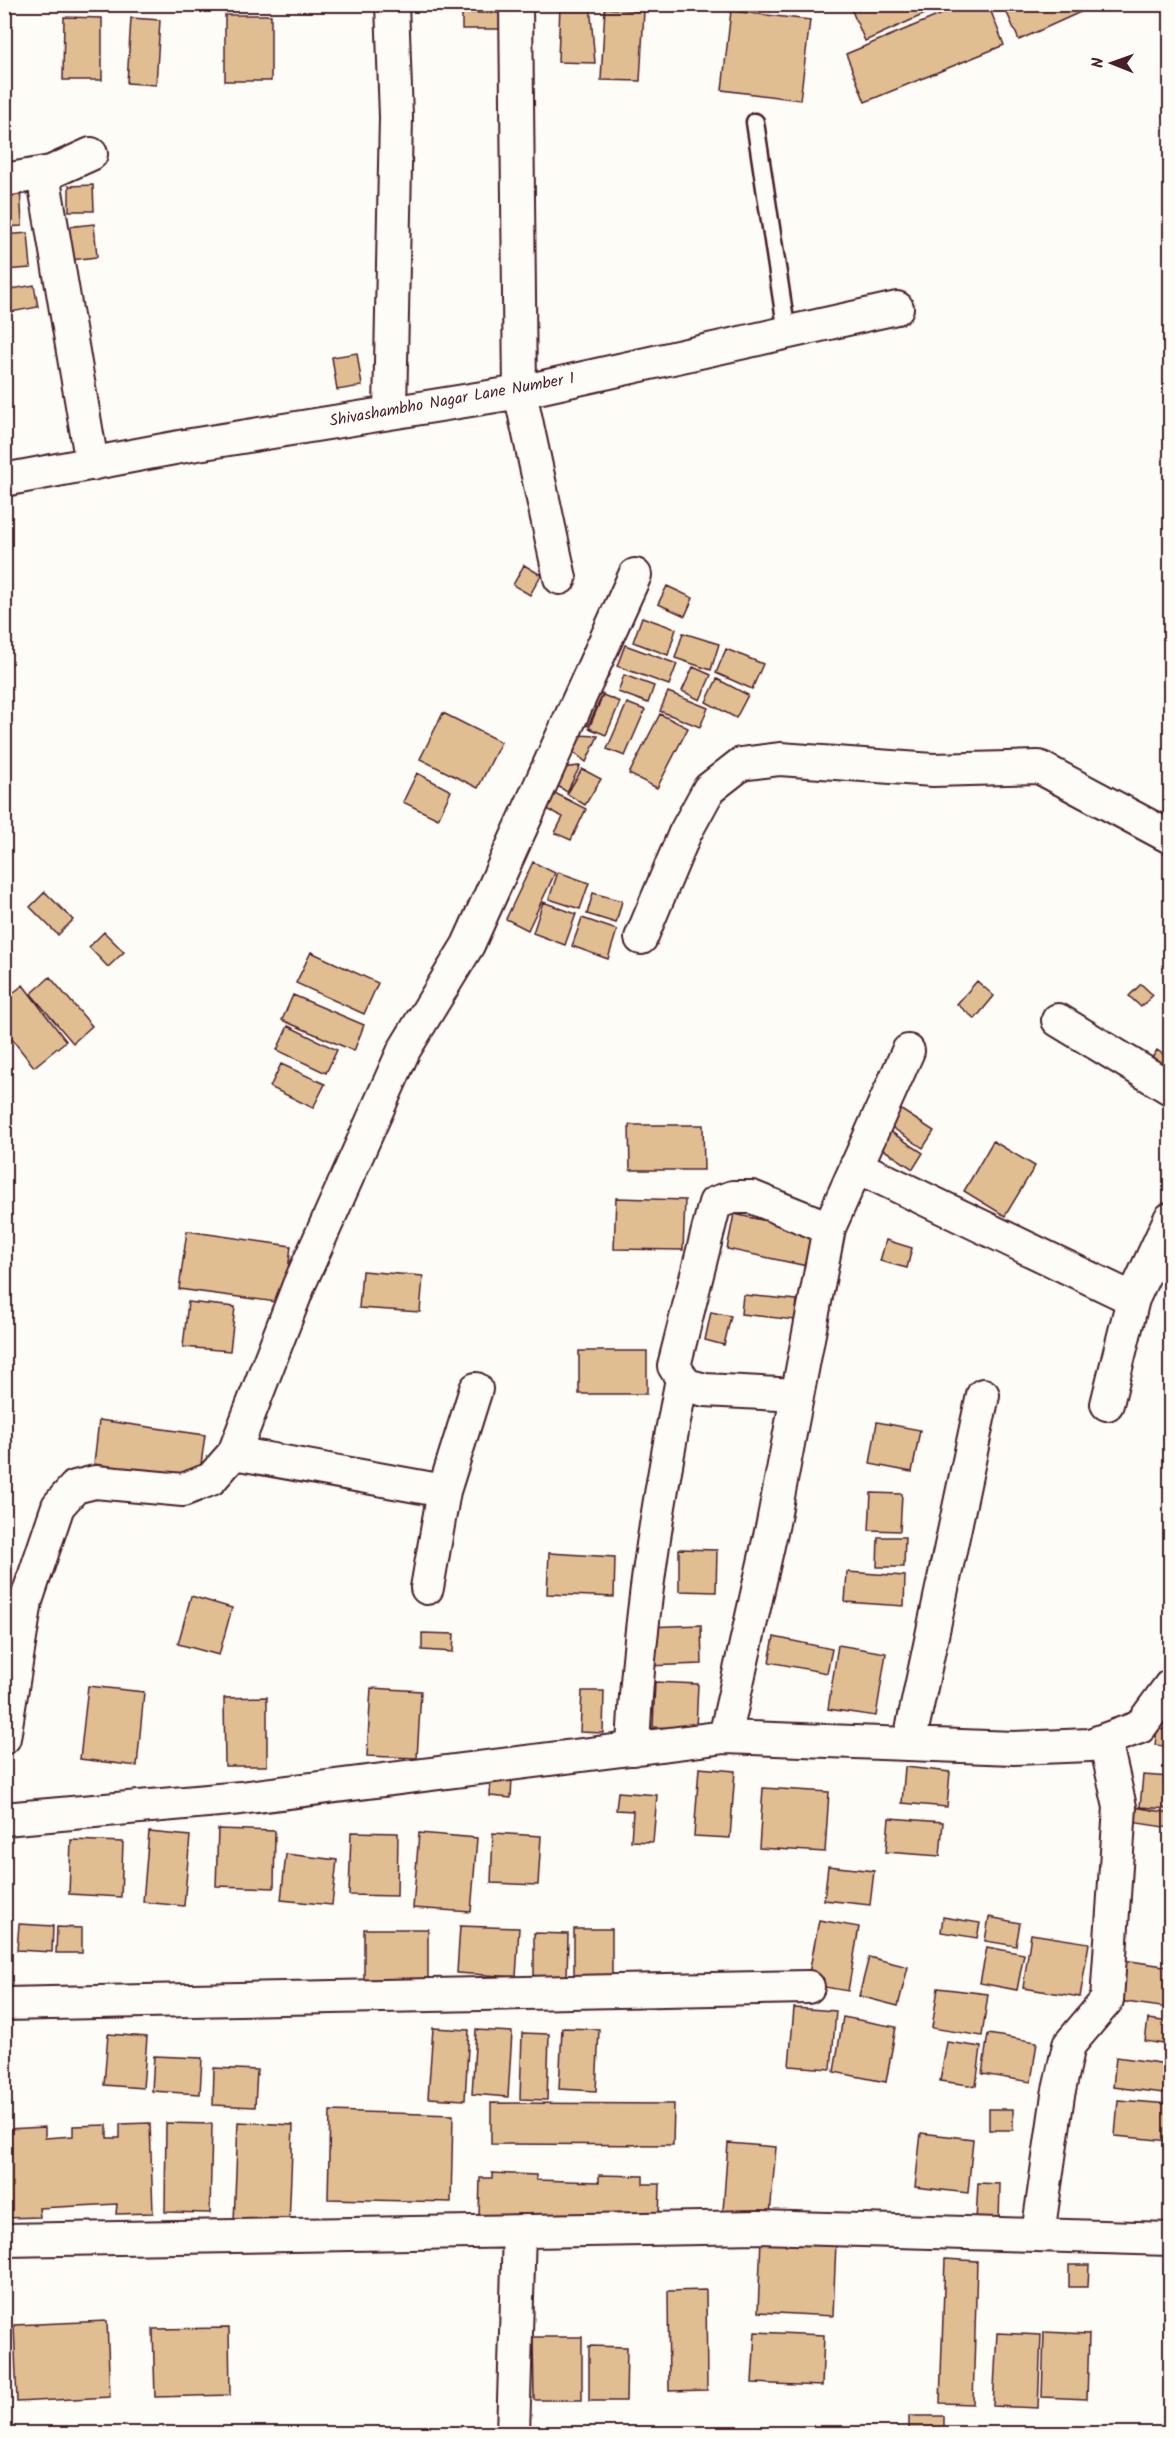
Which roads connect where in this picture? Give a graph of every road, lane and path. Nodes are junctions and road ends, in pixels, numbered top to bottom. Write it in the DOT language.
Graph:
graph roads {
  1 [pos="392,4"];
  2 [pos="516,4"];
  3 [pos="756,122"];
  4 [pos="91,154"];
  5 [pos="43,174"];
  6 [pos="4,180"];
  7 [pos="897,308"];
  8 [pos="787,333"];
  9 [pos="520,392"];
  10 [pos="390,411"];
  11 [pos="92,464"];
  12 [pos="4,480"];
  13 [pos="635,575"];
  14 [pos="560,578"];
  15 [pos="1170,837"];
  16 [pos="641,938"];
  17 [pos="1058,1020"];
  18 [pos="908,1051"];
  19 [pos="1170,1088"];
  20 [pos="856,1166"];
  21 [pos="1170,1219"];
  22 [pos="829,1228"];
  23 [pos="1133,1299"];
  24 [pos="682,1379"];
  25 [pos="476,1389"];
  26 [pos="798,1395"];
  27 [pos="983,1395"];
  28 [pos="1107,1404"];
  29 [pos="234,1453"];
  30 [pos="444,1491"];
  31 [pos="427,1588"];
  32 [pos="1170,1686"];
  33 [pos="725,1737"];
  34 [pos="4,1738"];
  35 [pos="1104,1740"];
  36 [pos="909,1744"];
  37 [pos="633,1749"];
  38 [pos="4,1819"];
  39 [pos="808,1987"];
  40 [pos="4,2004"];
  41 [pos="519,2231"];
  42 [pos="1038,2234"];
  43 [pos="1170,2239"];
  44 [pos="4,2240"];
  45 [pos="513,2433"];
  1 -- 10 [label="street"];
  2 -- 9 [label="street"];
  3 -- 8 [label="lane"];
  4 -- 5 [label="street"];
  5 -- 6 [label="street"];
  5 -- 11 [label="street"];
  7 -- 8 [label="street, Shivashambho Nagar Lane Number 1"];
  8 -- 9 [label="street, Shivashambho Nagar Lane Number 1"];
  9 -- 10 [label="street, Shivashambho Nagar Lane Number 1"];
  9 -- 14 [label="street"];
  10 -- 11 [label="street, Shivashambho Nagar Lane Number 1"];
  11 -- 12 [label="street, Shivashambho Nagar Lane Number 1"];
  13 -- 29 [label="street"];
  15 -- 16 [label="street"];
  17 -- 19 [label="street"];
  18 -- 20 [label="street"];
  20 -- 22 [label="street"];
  20 -- 23 [label="street"];
  21 -- 23 [label="street"];
  22 -- 24 [label="street"];
  22 -- 26 [label="street"];
  23 -- 28 [label="street"];
  24 -- 26 [label="street"];
  24 -- 37 [label="street"];
  25 -- 30 [label="street"];
  26 -- 33 [label="street"];
  27 -- 36 [label="street"];
  29 -- 30 [label="street"];
  29 -- 34 [label="street"];
  30 -- 31 [label="street"];
  32 -- 35 [label="street"];
  33 -- 36 [label="street"];
  33 -- 37 [label="street"];
  35 -- 36 [label="street"];
  35 -- 42 [label="street"];
  37 -- 38 [label="street"];
  39 -- 40 [label="street"];
  41 -- 42 [label="street"];
  41 -- 44 [label="street"];
  41 -- 45 [label="street"];
  42 -- 43 [label="street"];
}
